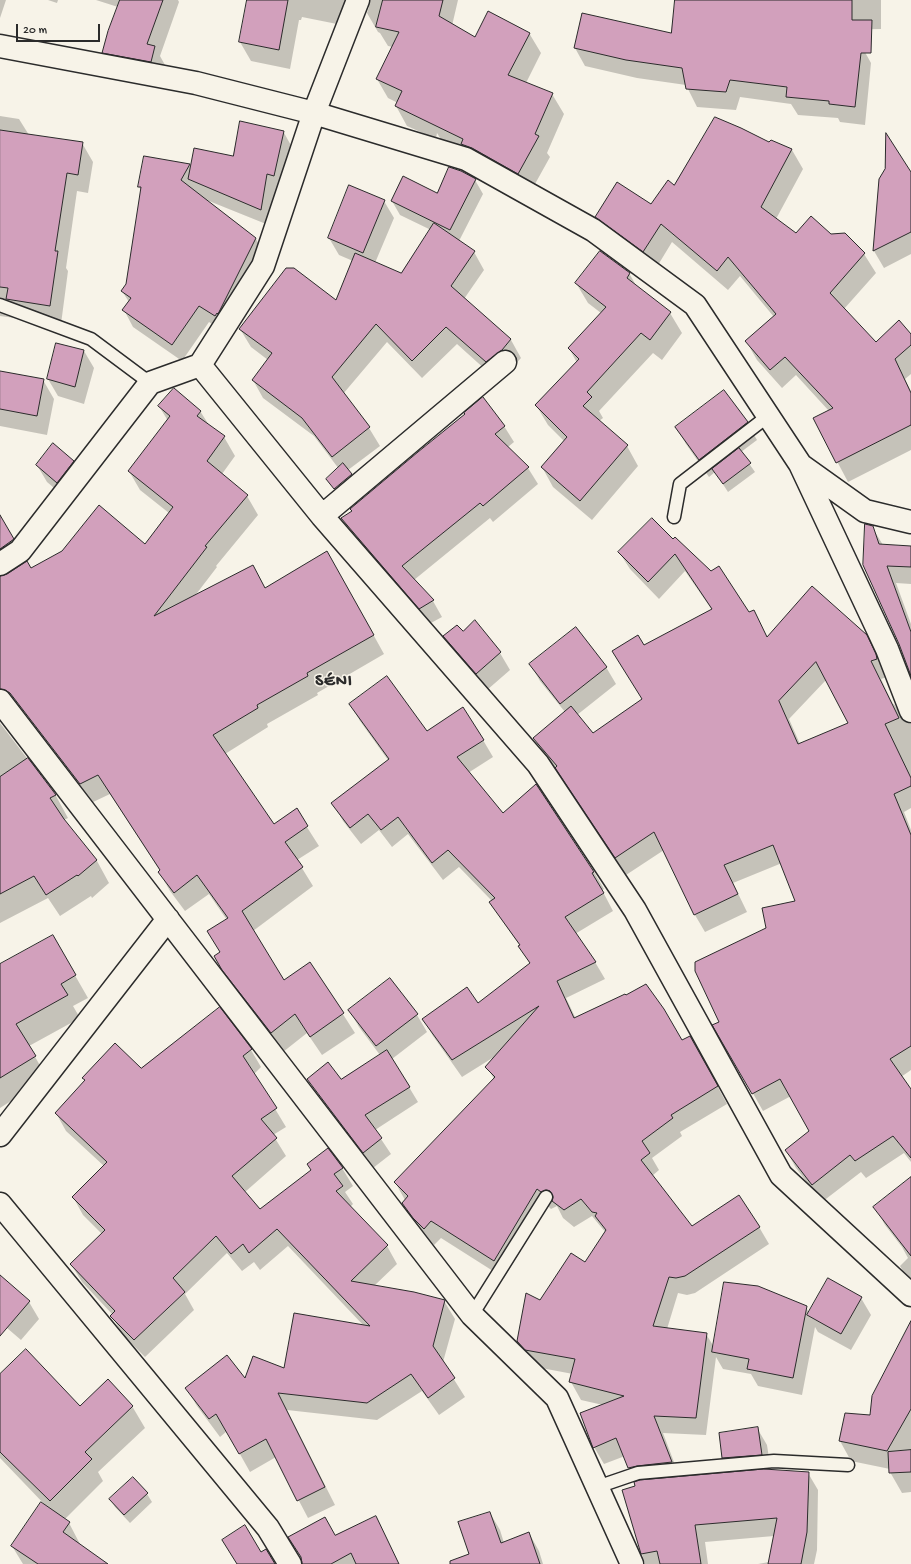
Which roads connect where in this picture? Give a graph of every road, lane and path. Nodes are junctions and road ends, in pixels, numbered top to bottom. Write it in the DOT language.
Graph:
graph roads {
  1 [pos="358,0"];
  2 [pos="0,46"];
  3 [pos="314,113"];
  4 [pos="0,305"];
  5 [pos="505,362"];
  6 [pos="200,365"];
  7 [pos="150,383"];
  8 [pos="768,416"];
  9 [pos="800,464"];
  10 [pos="322,516"];
  11 [pos="674,517"];
  12 [pos="911,522"];
  13 [pos="0,564"];
  14 [pos="0,701"];
  15 [pos="911,710"];
  16 [pos="168,919"];
  17 [pos="0,1136"];
  18 [pos="546,1197"];
  19 [pos="0,1204"];
  20 [pos="911,1295"];
  21 [pos="472,1314"];
  22 [pos="848,1465"];
  23 [pos="597,1487"];
  24 [pos="290,1564"];
  25 [pos="632,1564"];
  1 -- 3 [label="street"];
  2 -- 3 [label="street"];
  3 -- 6 [label="street"];
  3 -- 8 [label="street"];
  4 -- 7 [label="lane"];
  5 -- 10 [label="street"];
  6 -- 7 [label="street"];
  6 -- 10 [label="street"];
  7 -- 13 [label="street"];
  8 -- 9 [label="street"];
  8 -- 11 [label="lane"];
  9 -- 12 [label="street"];
  9 -- 15 [label="street"];
  10 -- 20 [label="street"];
  14 -- 16 [label="street"];
  16 -- 17 [label="street"];
  16 -- 21 [label="street"];
  18 -- 21 [label="lane"];
  19 -- 24 [label="street"];
  21 -- 23 [label="street"];
  22 -- 23 [label="lane"];
  23 -- 25 [label="street"];
}
